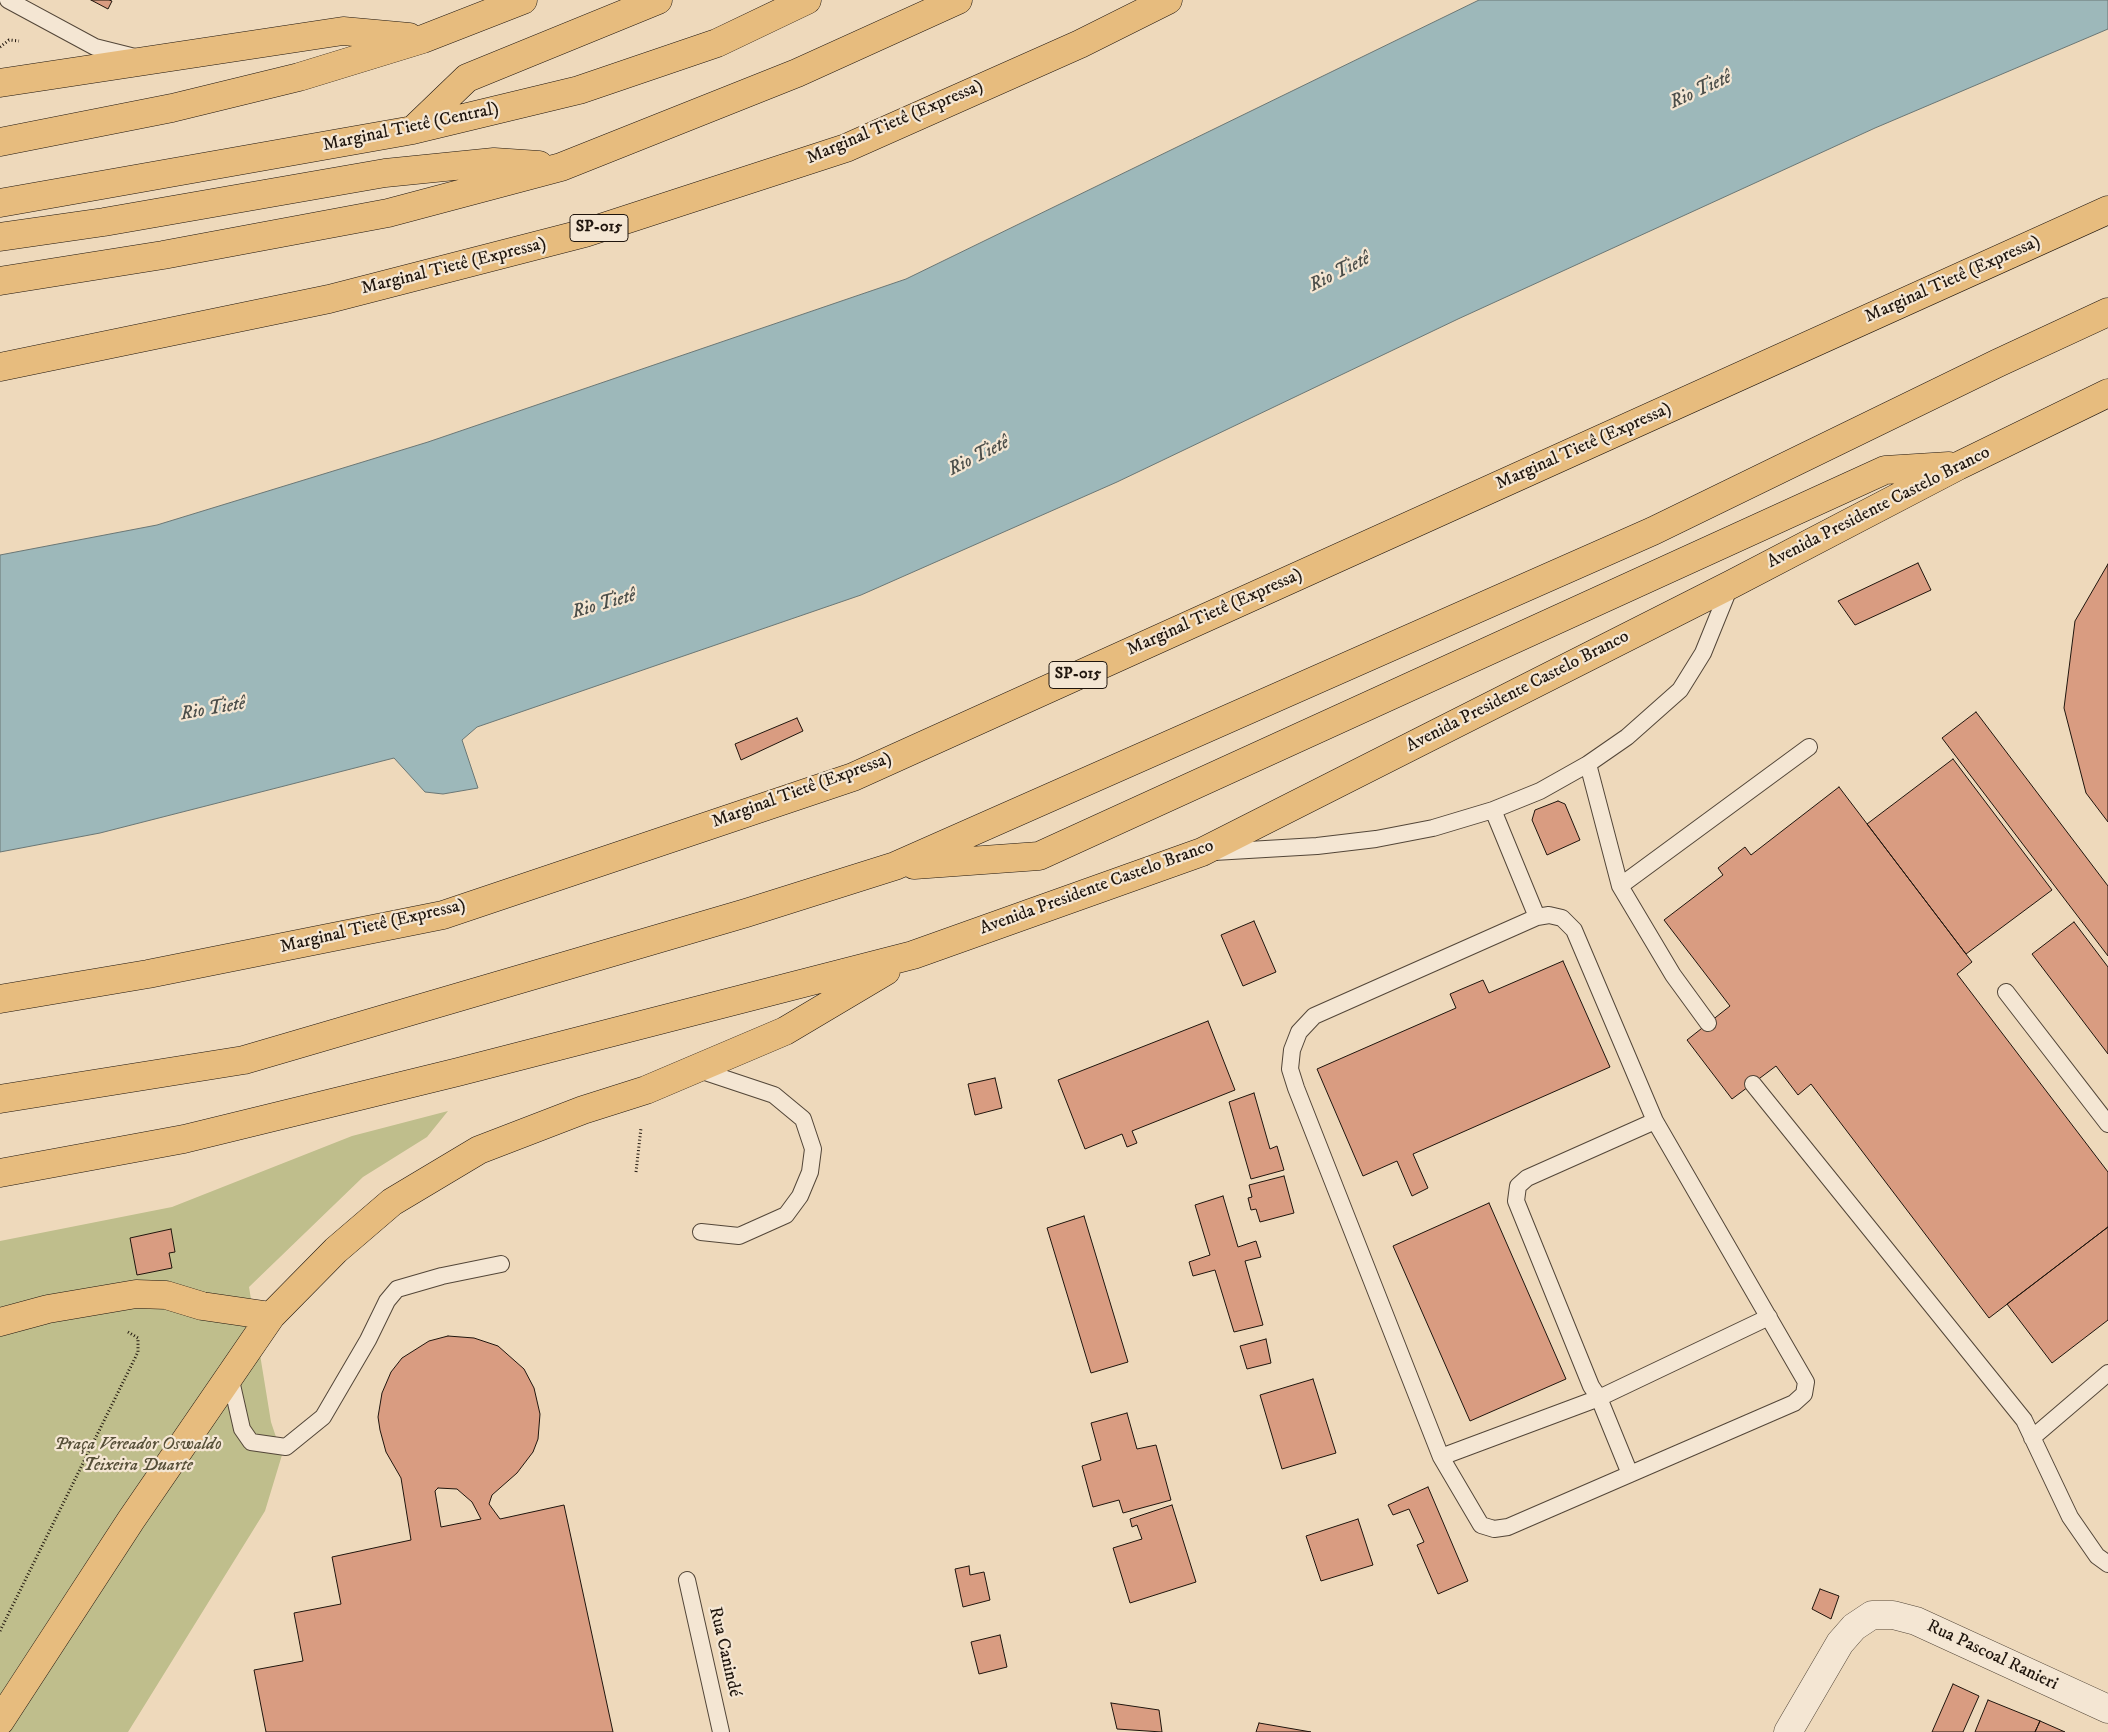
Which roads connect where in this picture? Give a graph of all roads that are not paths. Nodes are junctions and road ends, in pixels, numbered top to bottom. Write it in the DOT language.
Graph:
graph roads {
  1 [pos="8,0"];
  2 [pos="523,0"];
  3 [pos="658,0"];
  4 [pos="807,0"];
  5 [pos="958,0"];
  6 [pos="1168,0"];
  7 [pos="423,39"];
  8 [pos="154,61"];
  9 [pos="0,83"];
  10 [pos="413,130"];
  11 [pos="0,142"];
  12 [pos="561,167"];
  13 [pos="0,203"];
  14 [pos="2108,210"];
  15 [pos="0,236"];
  16 [pos="0,281"];
  17 [pos="2108,312"];
  18 [pos="0,367"];
  19 [pos="2108,393"];
  20 [pos="1958,466"];
  21 [pos="1732,584"];
  22 [pos="1809,747"];
  23 [pos="1588,764"];
  24 [pos="1493,810"];
  25 [pos="1202,852"];
  26 [pos="895,866"];
  27 [pos="1620,886"];
  28 [pos="1537,917"];
  29 [pos="913,955"];
  30 [pos="2006,992"];
  31 [pos="0,999"];
  32 [pos="1708,1023"];
  33 [pos="696,1069"];
  34 [pos="1753,1084"];
  35 [pos="0,1099"];
  36 [pos="1655,1122"];
  37 [pos="2108,1124"];
  38 [pos="0,1173"];
  39 [pos="701,1232"];
  40 [pos="501,1264"];
  41 [pos="271,1316"];
  42 [pos="1769,1317"];
  43 [pos="0,1322"];
  44 [pos="2108,1373"];
  45 [pos="230,1376"];
  46 [pos="1599,1398"];
  47 [pos="2032,1438"];
  48 [pos="1441,1456"];
  49 [pos="1630,1474"];
  50 [pos="2108,1564"];
  51 [pos="687,1580"];
  52 [pos="2108,1709"];
  53 [pos="0,1721"];
  54 [pos="721,1732"];
  55 [pos="1788,1732"];
  1 -- 8 [label="lane"];
  2 -- 7 [label="highway"];
  3 -- 10 [label="highway"];
  4 -- 10 [label="highway, Marginal Tietê (Central)"];
  5 -- 12 [label="highway"];
  6 -- 18 [label="highway, Marginal Tietê (Expressa) / SP-015"];
  7 -- 8 [label="highway"];
  7 -- 11 [label="highway"];
  8 -- 9 [label="highway"];
  10 -- 13 [label="highway, Marginal Tietê (Central)"];
  12 -- 15 [label="highway"];
  12 -- 16 [label="highway"];
  14 -- 31 [label="highway, Marginal Tietê (Expressa) / SP-015"];
  17 -- 26 [label="highway"];
  19 -- 20 [label="highway, Avenida Presidente Castelo Branco"];
  20 -- 21 [label="highway, Avenida Presidente Castelo Branco"];
  20 -- 26 [label="highway"];
  21 -- 23 [label="lane"];
  21 -- 25 [label="highway, Avenida Presidente Castelo Branco"];
  22 -- 27 [label="lane"];
  23 -- 24 [label="lane"];
  23 -- 27 [label="lane"];
  24 -- 25 [label="lane"];
  24 -- 28 [label="lane"];
  25 -- 29 [label="highway, Avenida Presidente Castelo Branco"];
  26 -- 35 [label="highway"];
  27 -- 32 [label="lane"];
  28 -- 36 [label="lane"];
  28 -- 48 [label="lane"];
  29 -- 33 [label="highway"];
  29 -- 38 [label="highway"];
  30 -- 37 [label="lane"];
  33 -- 39 [label="lane"];
  33 -- 41 [label="highway"];
  34 -- 47 [label="lane"];
  36 -- 42 [label="lane"];
  36 -- 46 [label="lane"];
  40 -- 45 [label="lane"];
  41 -- 43 [label="highway"];
  41 -- 45 [label="highway"];
  42 -- 46 [label="lane"];
  42 -- 49 [label="lane"];
  44 -- 47 [label="lane"];
  45 -- 53 [label="highway"];
  46 -- 48 [label="lane"];
  46 -- 49 [label="lane"];
  47 -- 50 [label="lane"];
  48 -- 49 [label="lane"];
  51 -- 54 [label="lane, Rua Canindé"];
  52 -- 55 [label="street, Rua Pascoal Ranieri"];
}
